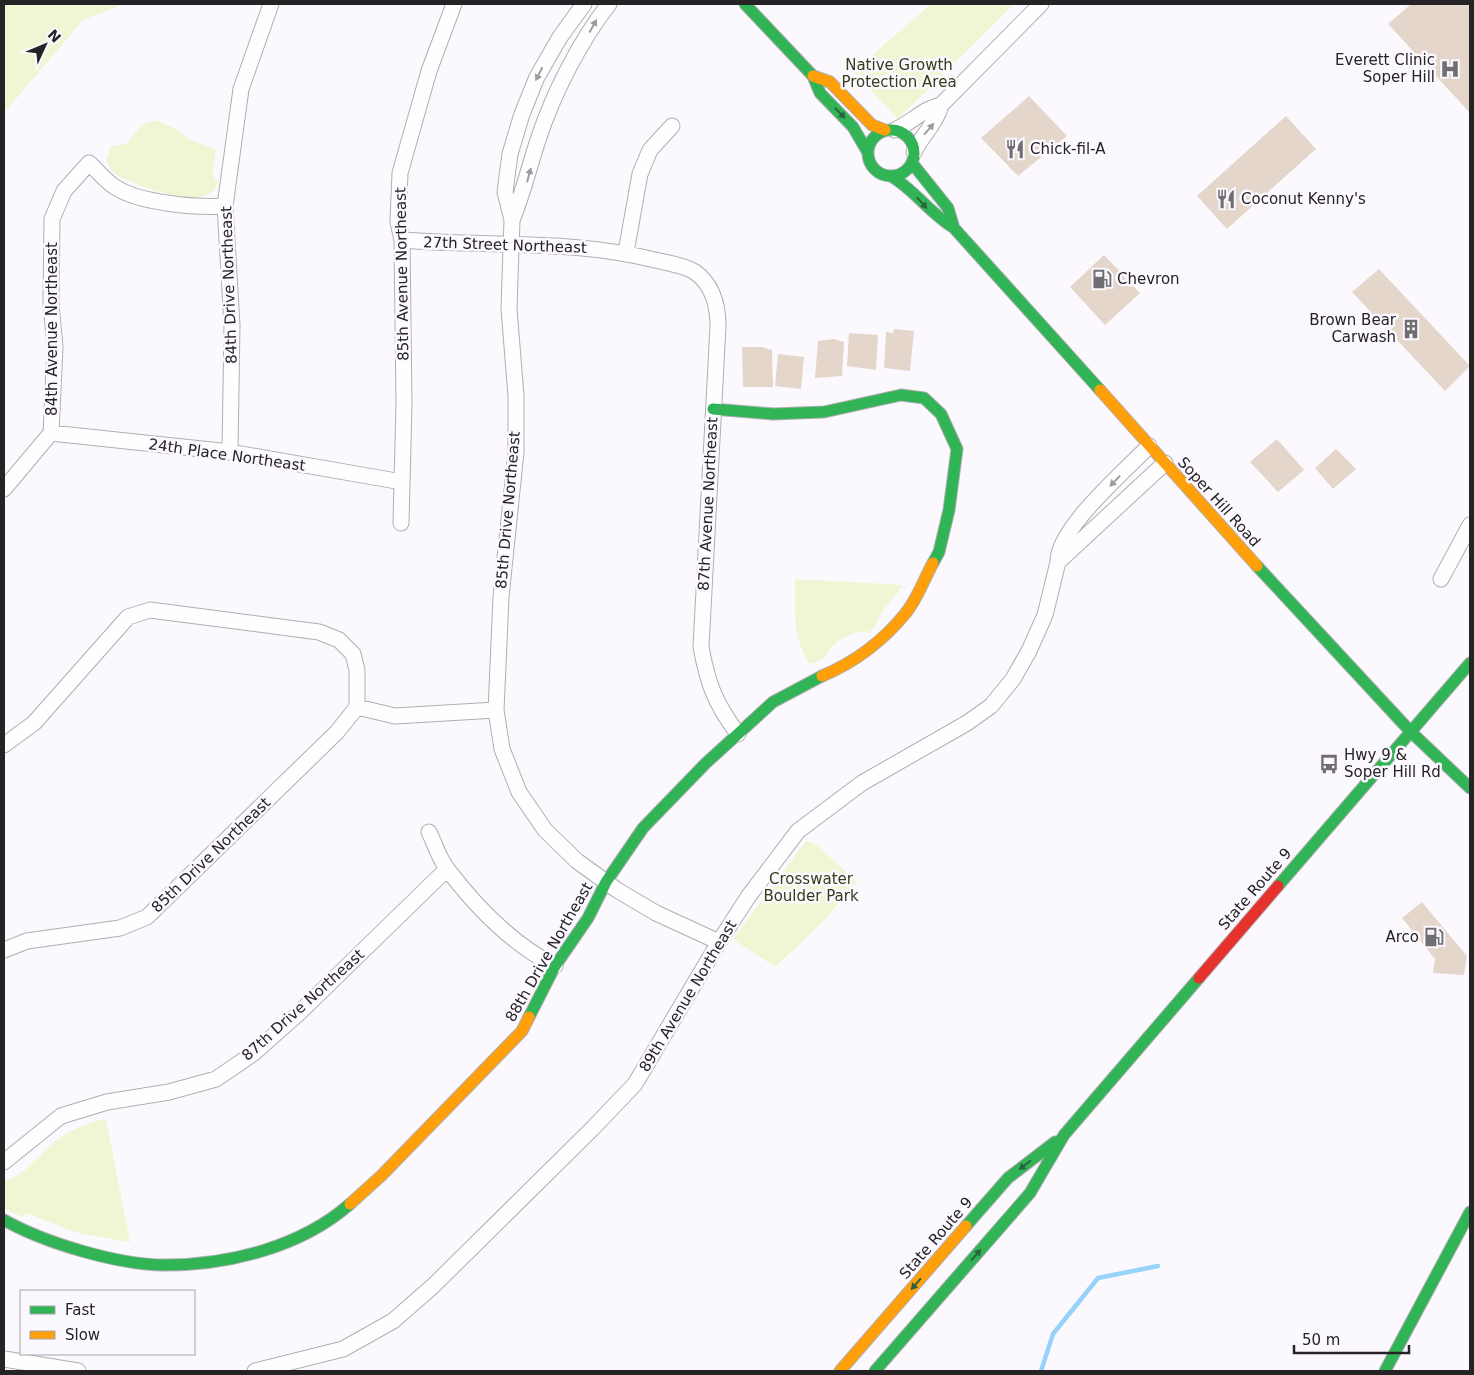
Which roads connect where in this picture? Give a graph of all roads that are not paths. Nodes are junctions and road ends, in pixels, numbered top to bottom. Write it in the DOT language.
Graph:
graph roads {
  1 [pos="271,4"];
  2 [pos="454,4"];
  3 [pos="584,4"];
  4 [pos="609,4"];
  5 [pos="745,4"];
  6 [pos="1041,4"];
  7 [pos="813,76"];
  8 [pos="941,105"];
  9 [pos="672,126"];
  10 [pos="890,130"];
  11 [pos="867,151"];
  12 [pos="913,157"];
  13 [pos="891,176"];
  14 [pos="225,206"];
  15 [pos="512,220"];
  16 [pos="954,228"];
  17 [pos="402,240"];
  18 [pos="511,245"];
  19 [pos="626,252"];
  20 [pos="694,272"];
  21 [pos="713,409"];
  22 [pos="52,433"];
  23 [pos="1149,446"];
  24 [pos="230,452"];
  25 [pos="1165,464"];
  26 [pos="402,482"];
  27 [pos="4,489"];
  28 [pos="401,523"];
  29 [pos="1470,525"];
  30 [pos="1058,562"];
  31 [pos="1441,579"];
  32 [pos="1470,663"];
  33 [pos="357,707"];
  34 [pos="496,710"];
  35 [pos="1410,732"];
  36 [pos="738,734"];
  37 [pos="4,745"];
  38 [pos="1470,788"];
  39 [pos="429,832"];
  40 [pos="447,869"];
  41 [pos="606,882"];
  42 [pos="718,942"];
  43 [pos="4,950"];
  44 [pos="555,966"];
  45 [pos="1064,1135"];
  46 [pos="4,1162"];
  47 [pos="1470,1212"];
  48 [pos="4,1220"];
  49 [pos="4,1359"];
  50 [pos="78,1371"];
  51 [pos="255,1371"];
  52 [pos="840,1371"];
  53 [pos="875,1371"];
  54 [pos="1385,1371"];
  1 -- 14 [label="street, 84th Drive Northeast"];
  2 -- 17 [label="street, 85th Avenue Northeast"];
  3 -- 15 [label="street, 85th Drive Northeast, one-way"];
  15 -- 4 [label="street, 85th Drive Northeast, one-way"];
  5 -- 7 [label="street"];
  6 -- 8 [label="street"];
  7 -- 10 [label="street"];
  7 -- 11 [label="street, one-way"];
  8 -- 10 [label="street"];
  12 -- 8 [label="street, one-way"];
  9 -- 19 [label="street"];
  10 -- 11 [label="street"];
  10 -- 12 [label="street"];
  11 -- 13 [label="street"];
  12 -- 13 [label="street"];
  12 -- 16 [label="street"];
  13 -- 16 [label="street, one-way"];
  14 -- 22 [label="street, 84th Avenue Northeast"];
  14 -- 24 [label="street, 84th Drive Northeast"];
  15 -- 18 [label="street, 85th Drive Northeast"];
  16 -- 23 [label="street, Soper Hill Road"];
  17 -- 18 [label="street, 27th Street Northeast"];
  17 -- 26 [label="street, 85th Avenue Northeast"];
  18 -- 19 [label="street, 27th Street Northeast"];
  18 -- 34 [label="street, 85th Drive Northeast"];
  19 -- 20 [label="street, 27th Street Northeast"];
  20 -- 21 [label="street, 87th Avenue Northeast"];
  21 -- 36 [label="street, 87th Avenue Northeast"];
  21 -- 36 [label="street, 88th Drive Northeast"];
  22 -- 24 [label="street, 24th Place Northeast"];
  22 -- 27 [label="street, 84th Avenue Northeast"];
  23 -- 25 [label="street, Soper Hill Road"];
  23 -- 30 [label="street, 89th Avenue Northeast, one-way"];
  24 -- 26 [label="street, 24th Place Northeast"];
  25 -- 30 [label="street"];
  25 -- 35 [label="street, Soper Hill Road"];
  26 -- 28 [label="street, 85th Avenue Northeast"];
  29 -- 31 [label="street"];
  30 -- 42 [label="street, 89th Avenue Northeast"];
  32 -- 35 [label="street, State Route 9"];
  33 -- 34 [label="street"];
  33 -- 37 [label="street"];
  33 -- 43 [label="street, 85th Drive Northeast"];
  34 -- 41 [label="street, 85th Drive Northeast"];
  35 -- 38 [label="street, Soper Hill Road"];
  35 -- 45 [label="street, State Route 9"];
  36 -- 41 [label="street, 88th Drive Northeast"];
  39 -- 40 [label="street"];
  40 -- 44 [label="street"];
  40 -- 46 [label="street, 87th Drive Northeast"];
  41 -- 42 [label="street, 85th Drive Northeast"];
  41 -- 44 [label="street, 88th Drive Northeast"];
  42 -- 51 [label="street, 89th Avenue Northeast"];
  44 -- 48 [label="street, 88th Drive Northeast"];
  45 -- 52 [label="street, State Route 9, one-way"];
  53 -- 45 [label="street, State Route 9, one-way"];
  47 -- 54 [label="street"];
  49 -- 50 [label="street"];
}
